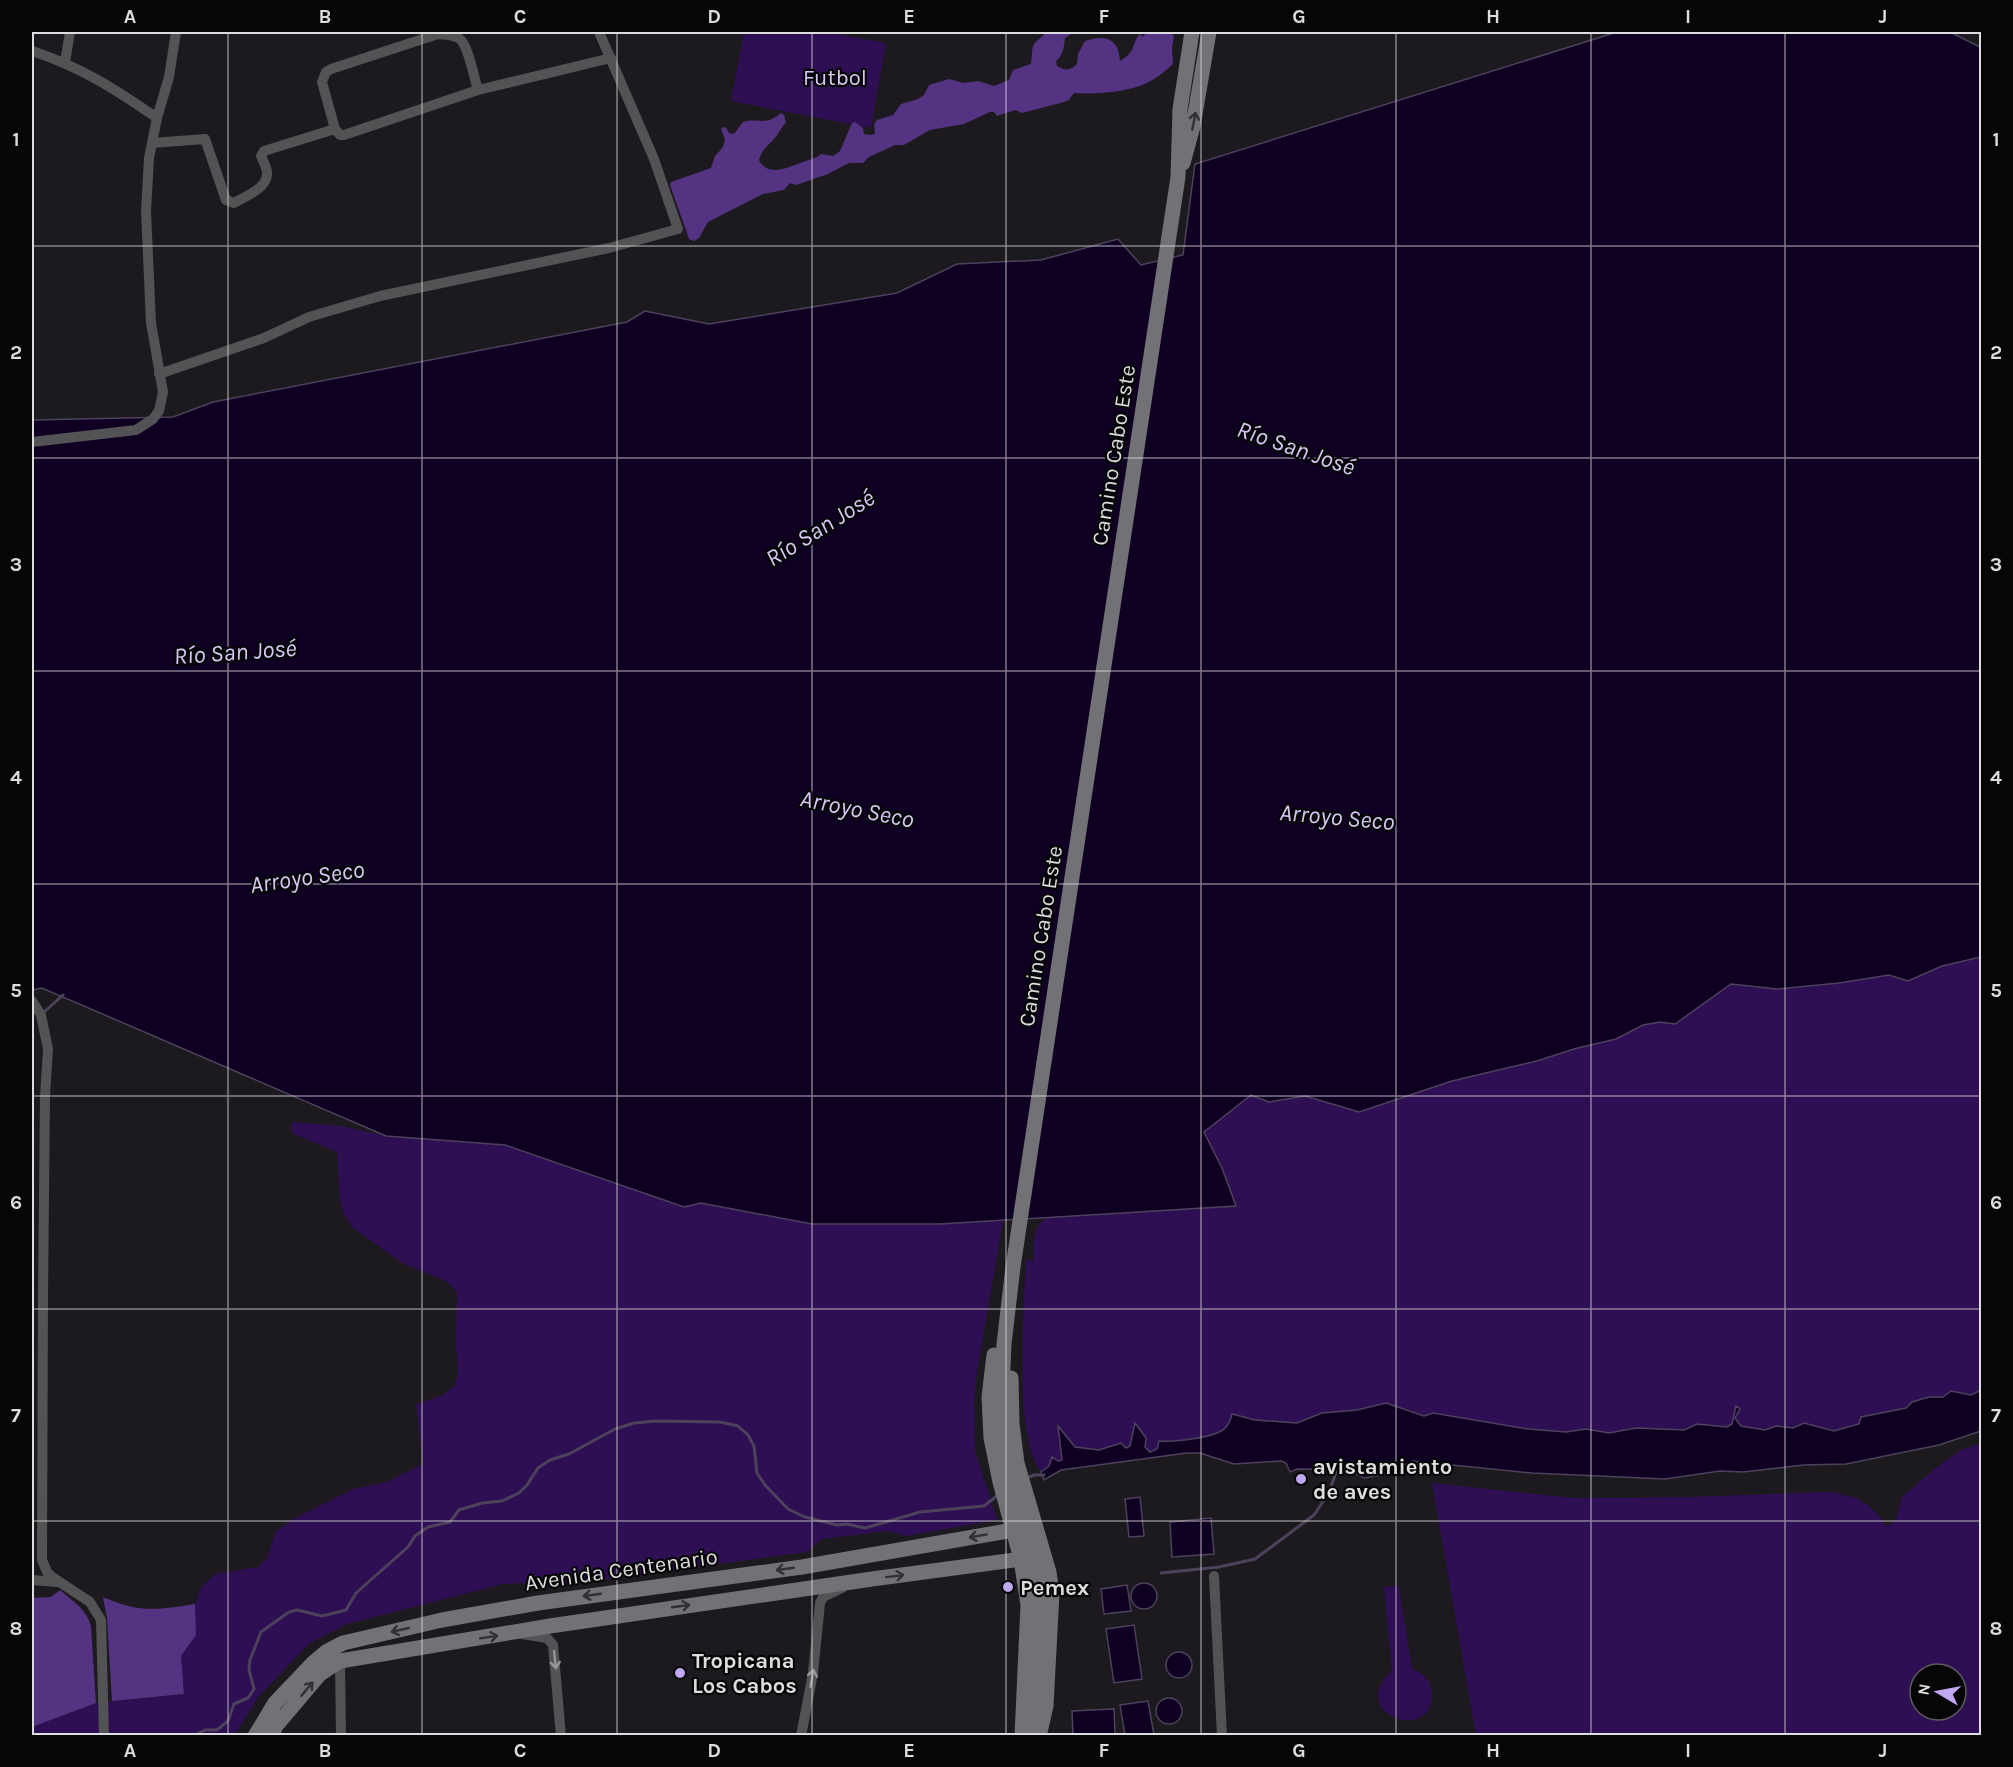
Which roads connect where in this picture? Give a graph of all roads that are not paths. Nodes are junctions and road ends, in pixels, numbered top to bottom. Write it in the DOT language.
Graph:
graph roads {
  1 [pos="70,32"];
  2 [pos="176,32"];
  3 [pos="598,32"];
  4 [pos="1192,32"];
  5 [pos="1209,32"];
  6 [pos="438,33"];
  7 [pos="421,35"];
  8 [pos="32,51"];
  9 [pos="610,58"];
  10 [pos="65,62"];
  11 [pos="478,90"];
  12 [pos="157,118"];
  13 [pos="334,129"];
  14 [pos="152,143"];
  15 [pos="1178,177"];
  16 [pos="159,375"];
  17 [pos="32,442"];
  18 [pos="32,1001"];
  19 [pos="1013,1267"];
  20 [pos="1035,1525"];
  21 [pos="1013,1530"];
  22 [pos="37,1551"];
  23 [pos="1034,1560"];
  24 [pos="1214,1576"];
  25 [pos="872,1579"];
  26 [pos="32,1580"];
  27 [pos="57,1582"];
  28 [pos="513,1633"];
  29 [pos="339,1661"];
  30 [pos="1034,1701"];
  31 [pos="104,1736"];
  32 [pos="255,1736"];
  33 [pos="271,1736"];
  34 [pos="341,1736"];
  35 [pos="561,1736"];
  36 [pos="801,1736"];
  37 [pos="1023,1736"];
  38 [pos="1037,1736"];
  39 [pos="1222,1736"];
  1 -- 10 [label="street"];
  2 -- 12 [label="street"];
  3 -- 9 [label="street"];
  4 -- 15 [label="main road, Camino Cabo Este"];
  15 -- 5 [label="main road, Camino Cabo Este, one-way"];
  6 -- 7 [label="street"];
  6 -- 11 [label="street"];
  7 -- 13 [label="street"];
  8 -- 10 [label="street"];
  9 -- 11 [label="street"];
  9 -- 16 [label="street"];
  10 -- 12 [label="street"];
  11 -- 13 [label="street"];
  12 -- 14 [label="street"];
  13 -- 14 [label="street"];
  14 -- 16 [label="street"];
  15 -- 19 [label="main road, Camino Cabo Este"];
  16 -- 17 [label="street"];
  18 -- 22 [label="street"];
  19 -- 20 [label="main road"];
  19 -- 21 [label="main road"];
  19 -- 23 [label="main road, Camino Cabo Este"];
  20 -- 21 [label="main road, Avenida Centenario"];
  20 -- 23 [label="main road"];
  21 -- 23 [label="main road"];
  21 -- 32 [label="main road, Avenida Centenario, one-way"];
  22 -- 27 [label="street"];
  25 -- 23 [label="main road, Avenida Centenario, one-way"];
  23 -- 30 [label="main road, Camino Cabo Este"];
  23 -- 37 [label="main road"];
  23 -- 38 [label="main road"];
  24 -- 39 [label="street"];
  28 -- 25 [label="main road, Avenida Centenario, one-way"];
  36 -- 25 [label="street, one-way"];
  26 -- 27 [label="street"];
  27 -- 31 [label="street"];
  29 -- 28 [label="main road, Avenida Centenario, one-way"];
  28 -- 35 [label="street, one-way"];
  33 -- 29 [label="main road, Avenida Centenario, one-way"];
  29 -- 34 [label="street"];
  30 -- 37 [label="main road, Camino Cabo Este"];
  30 -- 38 [label="main road, Camino Cabo Este"];
}
